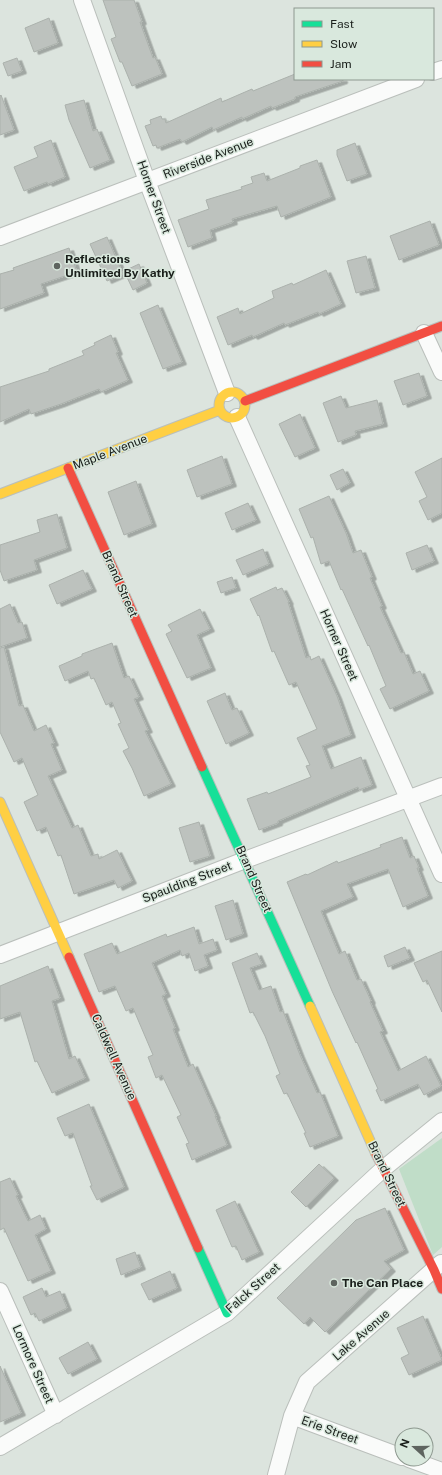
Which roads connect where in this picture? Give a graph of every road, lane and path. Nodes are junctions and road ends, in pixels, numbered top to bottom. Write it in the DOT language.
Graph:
graph roads {
  1 [pos="82,0"];
  2 [pos="413,80"];
  3 [pos="147,181"];
  4 [pos="0,237"];
  5 [pos="442,326"];
  6 [pos="424,333"];
  7 [pos="442,372"];
  8 [pos="227,393"];
  9 [pos="245,401"];
  10 [pos="220,410"];
  11 [pos="237,417"];
  12 [pos="68,468"];
  13 [pos="0,494"];
  14 [pos="442,786"];
  15 [pos="408,799"];
  16 [pos="0,802"];
  17 [pos="245,860"];
  18 [pos="442,874"];
  19 [pos="58,932"];
  20 [pos="0,955"];
  21 [pos="442,1121"];
  22 [pos="383,1168"];
  23 [pos="438,1266"];
  24 [pos="442,1289"];
  25 [pos="0,1290"];
  26 [pos="228,1313"];
  27 [pos="56,1415"];
  28 [pos="292,1416"];
  29 [pos="0,1447"];
  30 [pos="394,1454"];
  31 [pos="431,1467"];
  32 [pos="442,1471"];
  33 [pos="276,1475"];
  1 -- 3 [label="street, Horner Street"];
  2 -- 3 [label="street, Riverside Avenue"];
  3 -- 4 [label="street, Riverside Avenue"];
  3 -- 8 [label="street, Horner Street"];
  5 -- 6 [label="street"];
  6 -- 7 [label="street"];
  6 -- 9 [label="street"];
  8 -- 9 [label="street"];
  8 -- 10 [label="street"];
  9 -- 11 [label="street"];
  10 -- 11 [label="street"];
  10 -- 12 [label="street, Maple Avenue"];
  11 -- 15 [label="street, Horner Street"];
  12 -- 13 [label="street, Maple Avenue"];
  12 -- 17 [label="street, Brand Street"];
  14 -- 15 [label="street, Spaulding Street"];
  15 -- 17 [label="street, Spaulding Street"];
  15 -- 18 [label="street, Horner Street"];
  16 -- 19 [label="street, Caldwell Avenue"];
  17 -- 19 [label="street, Spaulding Street"];
  17 -- 22 [label="street, Brand Street"];
  19 -- 20 [label="street, Spaulding Street"];
  19 -- 26 [label="street, Caldwell Avenue"];
  21 -- 22 [label="street, Falck Street"];
  22 -- 23 [label="street, Brand Street"];
  22 -- 26 [label="street, Falck Street"];
  23 -- 24 [label="street, Brand Street"];
  23 -- 28 [label="street, Lake Avenue"];
  25 -- 27 [label="street, Lormore Street"];
  26 -- 27 [label="street, Falck Street"];
  27 -- 29 [label="street, Falck Street"];
  28 -- 30 [label="street, Erie Street"];
  28 -- 33 [label="street, Erie Street"];
  31 -- 32 [label="street"];
}
